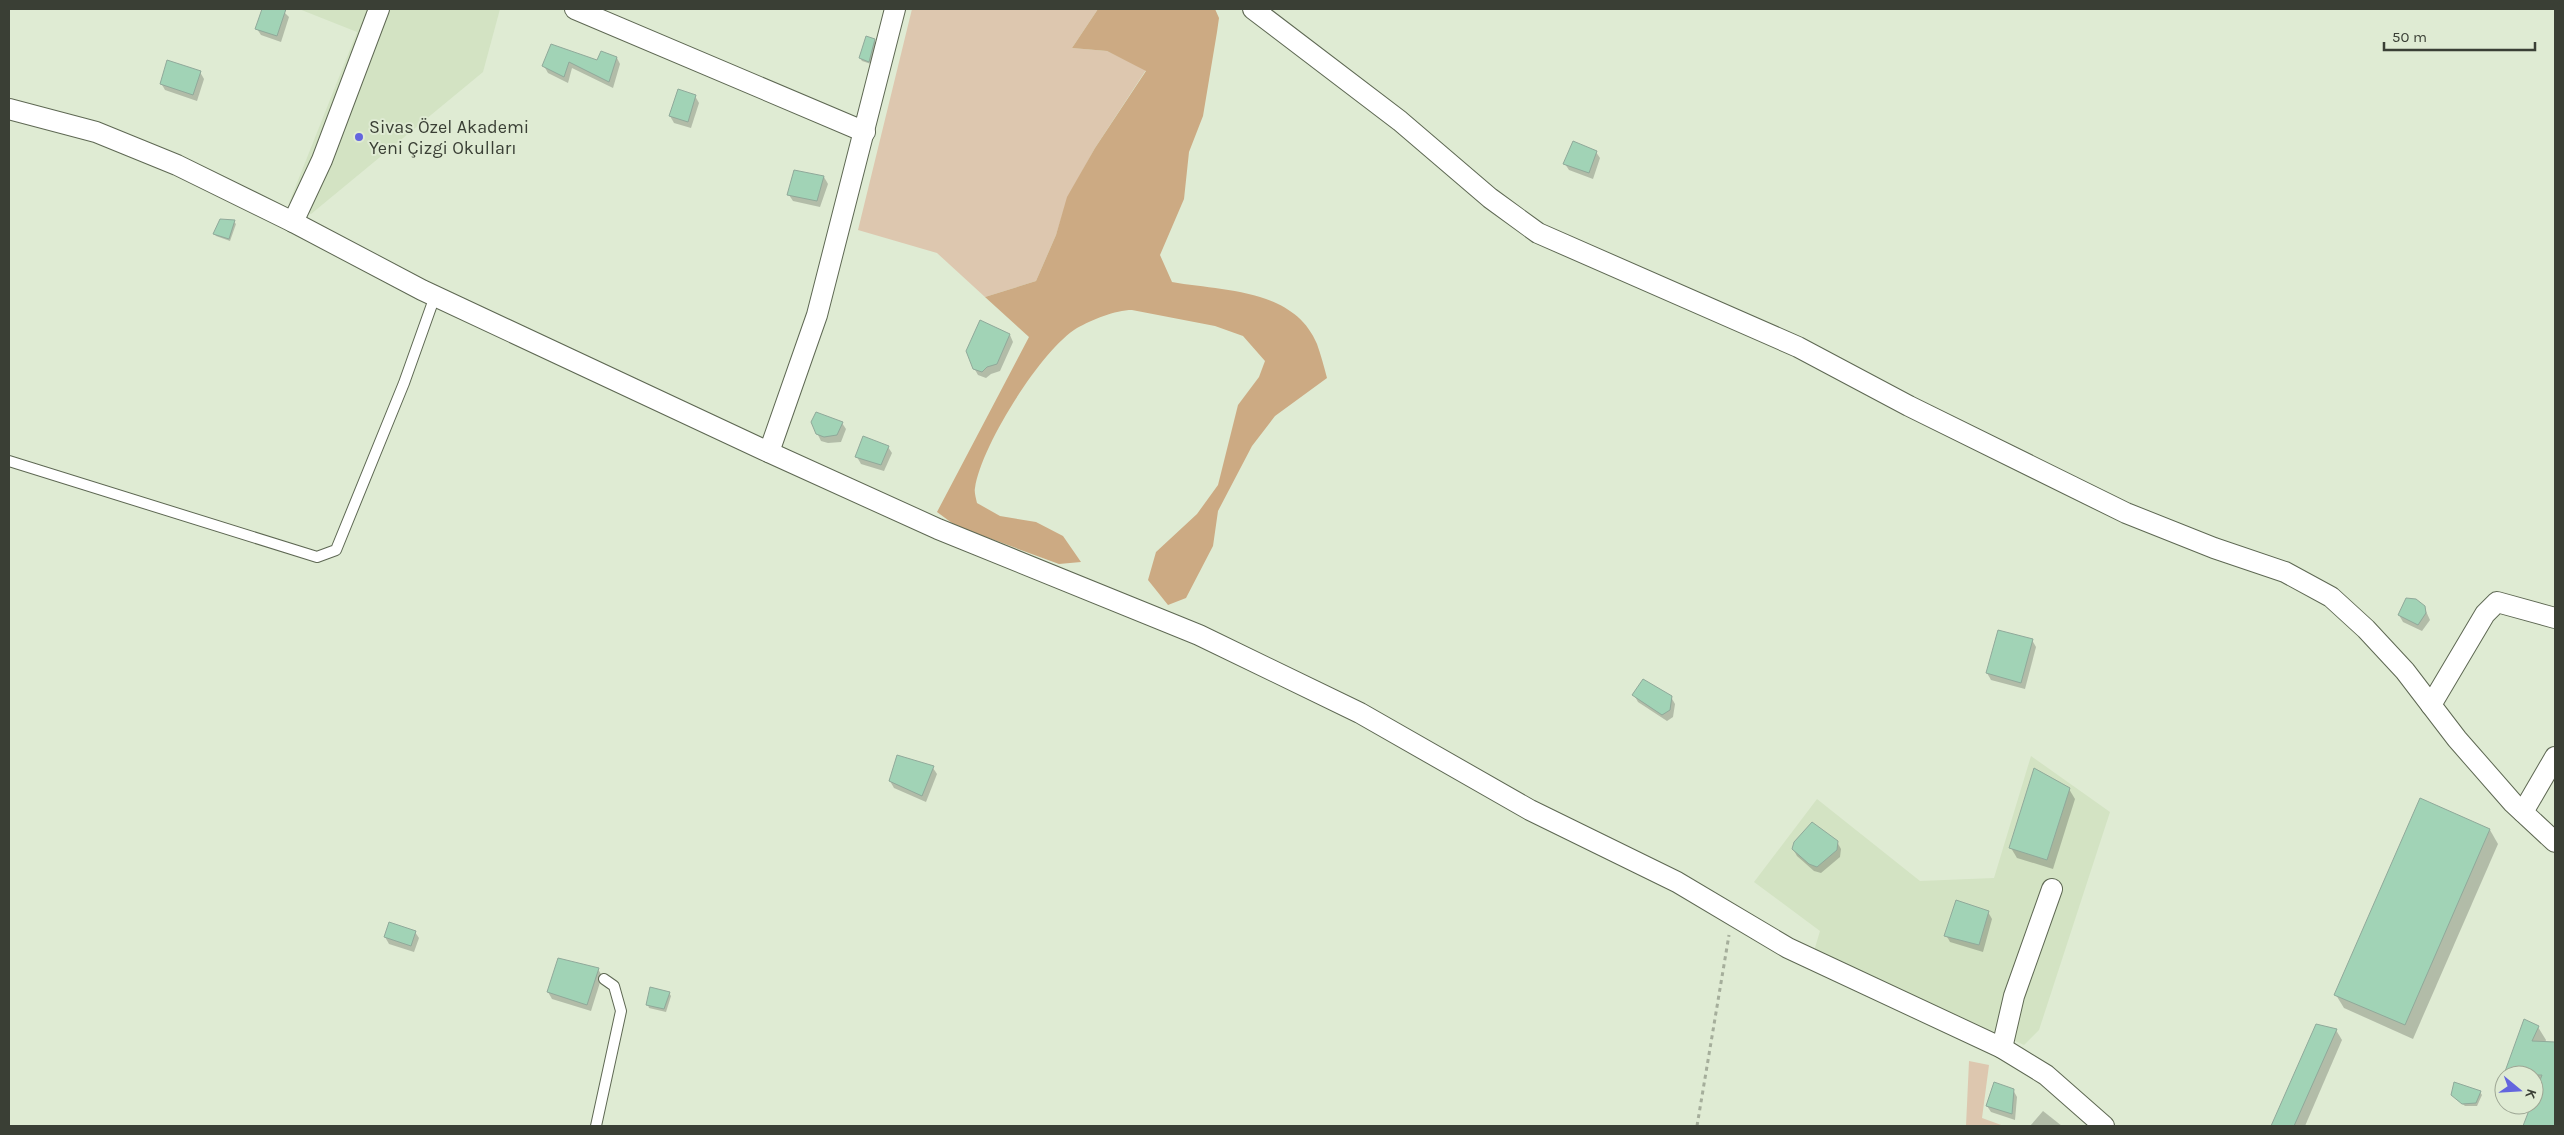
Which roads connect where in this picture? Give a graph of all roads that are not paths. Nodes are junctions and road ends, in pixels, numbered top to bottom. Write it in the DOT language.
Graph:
graph roads {
  1 [pos="379,9"];
  2 [pos="575,9"];
  3 [pos="895,9"];
  4 [pos="1253,9"];
  5 [pos="9,109"];
  6 [pos="865,132"];
  7 [pos="293,222"];
  8 [pos="435,296"];
  9 [pos="769,452"];
  10 [pos="9,462"];
  11 [pos="2555,618"];
  12 [pos="2431,705"];
  13 [pos="2555,757"];
  14 [pos="2523,812"];
  15 [pos="2555,842"];
  16 [pos="2052,889"];
  17 [pos="604,979"];
  18 [pos="2002,1048"];
  19 [pos="596,1126"];
  20 [pos="2104,1126"];
  1 -- 7 [label="street"];
  2 -- 6 [label="street"];
  3 -- 6 [label="street"];
  4 -- 12 [label="street"];
  5 -- 7 [label="street"];
  6 -- 9 [label="street"];
  7 -- 8 [label="street"];
  8 -- 9 [label="street"];
  8 -- 10 [label="lane"];
  9 -- 18 [label="street"];
  11 -- 12 [label="street"];
  12 -- 14 [label="street"];
  13 -- 14 [label="street"];
  14 -- 15 [label="street"];
  16 -- 18 [label="street"];
  17 -- 19 [label="lane"];
  18 -- 20 [label="street"];
}
